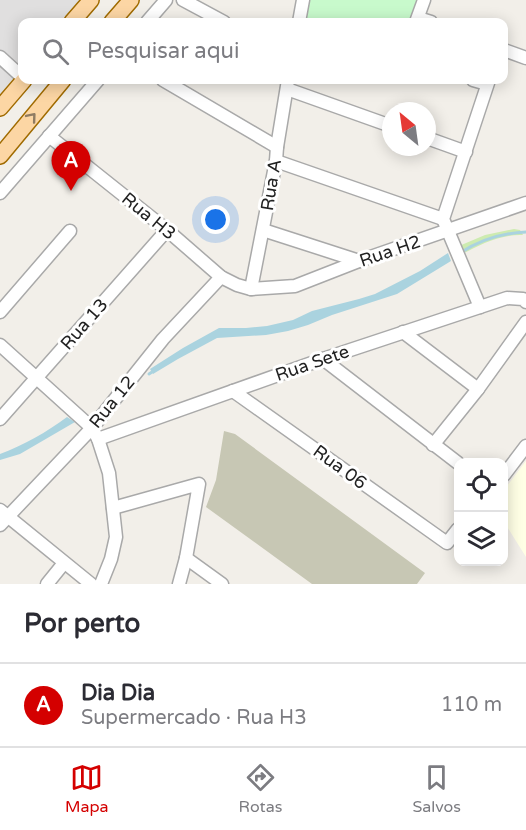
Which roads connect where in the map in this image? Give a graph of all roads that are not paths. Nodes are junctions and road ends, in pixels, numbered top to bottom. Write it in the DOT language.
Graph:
graph roads {
  1 [pos="91,0"];
  2 [pos="131,0"];
  3 [pos="166,0"];
  4 [pos="183,0"];
  5 [pos="303,0"];
  6 [pos="424,0"];
  7 [pos="75,18"];
  8 [pos="115,18"];
  9 [pos="150,18"];
  10 [pos="217,18"];
  11 [pos="303,18"];
  12 [pos="418,18"];
  13 [pos="508,51"];
  14 [pos="0,57"];
  15 [pos="526,58"];
  16 [pos="18,73"];
  17 [pos="18,84"];
  18 [pos="60,84"];
  19 [pos="94,84"];
  20 [pos="170,84"];
  21 [pos="288,84"];
  22 [pos="487,84"];
  23 [pos="0,108"];
  24 [pos="382,122"];
  25 [pos="49,136"];
  26 [pos="436,141"];
  27 [pos="277,147"];
  28 [pos="466,152"];
  29 [pos="0,156"];
  30 [pos="276,160"];
  31 [pos="526,190"];
  32 [pos="0,193"];
  33 [pos="523,205"];
  34 [pos="443,219"];
  35 [pos="167,230"];
  36 [pos="263,230"];
  37 [pos="70,231"];
  38 [pos="448,231"];
  39 [pos="359,261"];
  40 [pos="221,278"];
  41 [pos="251,289"];
  42 [pos="526,302"];
  43 [pos="480,307"];
  44 [pos="0,312"];
  45 [pos="526,322"];
  46 [pos="403,332"];
  47 [pos="0,345"];
  48 [pos="323,359"];
  49 [pos="37,378"];
  50 [pos="478,388"];
  51 [pos="233,391"];
  52 [pos="0,419"];
  53 [pos="82,420"];
  54 [pos="98,439"];
  55 [pos="433,445"];
  56 [pos="526,446"];
  57 [pos="454,460"];
  58 [pos="508,470"];
  59 [pos="113,508"];
  60 [pos="2,517"];
  61 [pos="454,535"];
  62 [pos="186,558"];
  63 [pos="64,563"];
  64 [pos="46,584"];
  65 [pos="91,584"];
  66 [pos="101,584"];
  67 [pos="179,584"];
  68 [pos="222,584"];
  1 -- 7 [label="main road"];
  2 -- 8 [label="main road"];
  3 -- 9 [label="street"];
  4 -- 10 [label="street"];
  5 -- 11 [label="street"];
  6 -- 12 [label="street"];
  13 -- 15 [label="street"];
  14 -- 16 [label="street"];
  17 -- 23 [label="main road"];
  29 -- 18 [label="main road, one-way"];
  19 -- 25 [label="street"];
  20 -- 27 [label="street"];
  21 -- 24 [label="street"];
  21 -- 27 [label="street, Rua A"];
  22 -- 28 [label="street"];
  25 -- 32 [label="street"];
  25 -- 35 [label="street, Rua H3"];
  26 -- 28 [label="street"];
  27 -- 30 [label="street, Rua A"];
  28 -- 34 [label="street"];
  30 -- 34 [label="street"];
  30 -- 36 [label="street, Rua A"];
  31 -- 33 [label="street"];
  33 -- 38 [label="street, Rua H2"];
  34 -- 38 [label="street"];
  35 -- 40 [label="street, Rua H3"];
  35 -- 49 [label="street, Rua 13"];
  36 -- 39 [label="street"];
  36 -- 41 [label="street, Rua A"];
  37 -- 44 [label="street"];
  38 -- 39 [label="street, Rua H2"];
  38 -- 43 [label="street"];
  39 -- 41 [label="street, Rua H2"];
  40 -- 41 [label="street, Rua H3"];
  40 -- 53 [label="street, Rua 12"];
  42 -- 43 [label="street, Rua Sete"];
  43 -- 46 [label="street, Rua Sete"];
  45 -- 50 [label="street"];
  46 -- 48 [label="street, Rua Sete"];
  46 -- 50 [label="street"];
  47 -- 49 [label="street"];
  48 -- 51 [label="street, Rua Sete"];
  48 -- 55 [label="street"];
  49 -- 52 [label="street, Rua 13"];
  49 -- 53 [label="street"];
  50 -- 55 [label="street"];
  51 -- 54 [label="street, Rua Sete"];
  51 -- 61 [label="street, Rua 06"];
  53 -- 54 [label="street"];
  53 -- 60 [label="street, Rua 12"];
  54 -- 59 [label="street"];
  55 -- 57 [label="street"];
  56 -- 58 [label="street"];
  59 -- 62 [label="street"];
  59 -- 66 [label="street"];
  60 -- 63 [label="street"];
  62 -- 67 [label="street"];
  62 -- 68 [label="street"];
  63 -- 64 [label="street"];
  63 -- 65 [label="street"];
}
